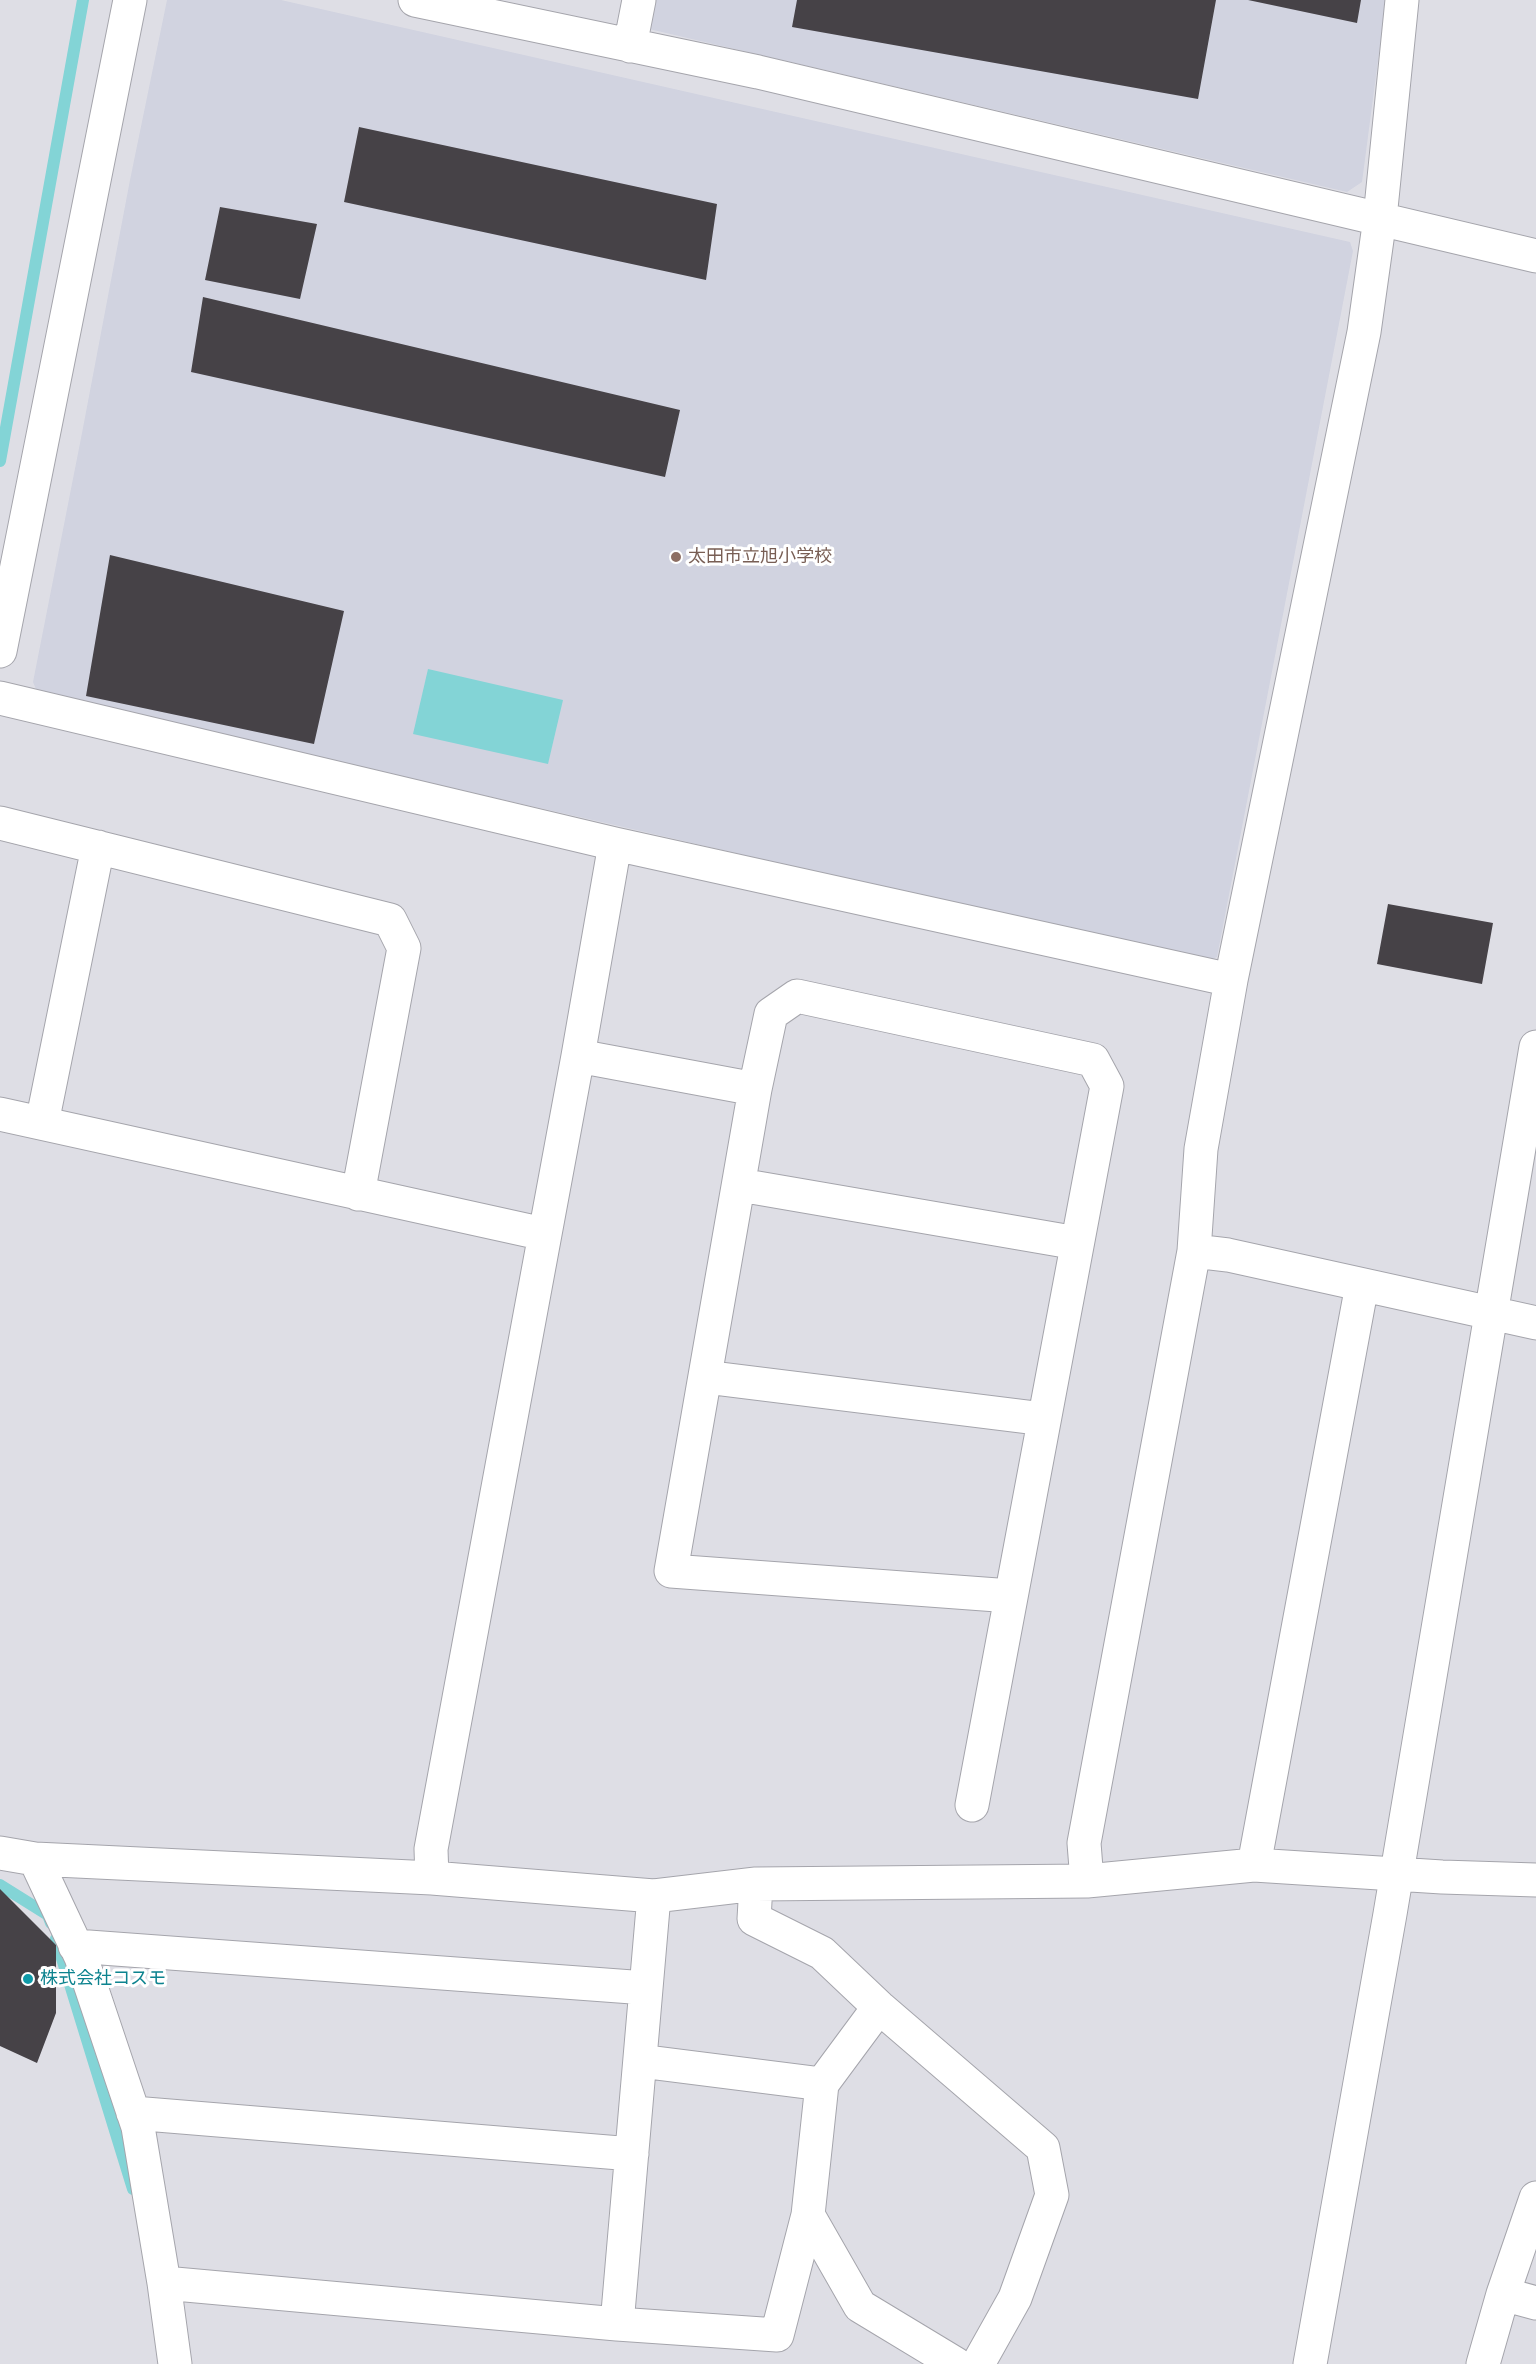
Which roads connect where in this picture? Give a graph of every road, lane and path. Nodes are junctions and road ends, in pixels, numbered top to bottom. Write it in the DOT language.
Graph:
graph roads {
  1 [pos="130,0"];
  2 [pos="639,0"];
  3 [pos="1402,0"];
  4 [pos="435,2"];
  5 [pos="630,46"];
  6 [pos="1380,218"];
  7 [pos="1536,256"];
  8 [pos="5,590"];
  9 [pos="0,651"];
  10 [pos="0,698"];
  11 [pos="0,823"];
  12 [pos="615,844"];
  13 [pos="98,847"];
  14 [pos="1231,980"];
  15 [pos="1536,1047"];
  16 [pos="578,1056"];
  17 [pos="755,1089"];
  18 [pos="0,1114"];
  19 [pos="42,1123"];
  20 [pos="740,1185"];
  21 [pos="358,1194"];
  22 [pos="1523,1202"];
  23 [pos="544,1234"];
  24 [pos="1077,1243"];
  25 [pos="1194,1251"];
  26 [pos="1362,1286"];
  27 [pos="1491,1314"];
  28 [pos="1536,1323"];
  29 [pos="705,1377"];
  30 [pos="1044,1419"];
  31 [pos="1011,1596"];
  32 [pos="972,1805"];
  33 [pos="0,1853"];
  34 [pos="35,1859"];
  35 [pos="1254,1865"];
  36 [pos="1397,1873"];
  37 [pos="1536,1876"];
  38 [pos="432,1878"];
  39 [pos="1087,1881"];
  40 [pos="756,1884"];
  41 [pos="654,1896"];
  42 [pos="75,1946"];
  43 [pos="646,1988"];
  44 [pos="879,2007"];
  45 [pos="640,2061"];
  46 [pos="822,2085"];
  47 [pos="133,2112"];
  48 [pos="632,2154"];
  49 [pos="1536,2198"];
  50 [pos="808,2215"];
  51 [pos="164,2283"];
  52 [pos="1503,2294"];
  53 [pos="1536,2303"];
  54 [pos="617,2324"];
  55 [pos="175,2364"];
  56 [pos="956,2364"];
  57 [pos="978,2364"];
  58 [pos="1310,2364"];
  59 [pos="1483,2364"];
  1 -- 8 [label="street"];
  2 -- 5 [label="street"];
  3 -- 6 [label="street"];
  4 -- 5 [label="street"];
  5 -- 6 [label="street"];
  6 -- 7 [label="street"];
  6 -- 14 [label="street"];
  8 -- 9 [label="street"];
  10 -- 12 [label="street"];
  11 -- 13 [label="street"];
  12 -- 14 [label="street"];
  12 -- 16 [label="street"];
  13 -- 19 [label="street"];
  13 -- 21 [label="street"];
  14 -- 25 [label="street"];
  15 -- 22 [label="street"];
  16 -- 17 [label="street"];
  16 -- 23 [label="street"];
  17 -- 20 [label="street"];
  17 -- 24 [label="street"];
  18 -- 19 [label="street"];
  19 -- 21 [label="street"];
  20 -- 24 [label="street"];
  20 -- 29 [label="street"];
  21 -- 23 [label="street"];
  22 -- 27 [label="street"];
  23 -- 38 [label="street"];
  24 -- 30 [label="street"];
  25 -- 26 [label="street"];
  25 -- 39 [label="street"];
  26 -- 27 [label="street"];
  26 -- 35 [label="street"];
  27 -- 28 [label="street"];
  27 -- 36 [label="street"];
  29 -- 30 [label="street"];
  29 -- 31 [label="street"];
  30 -- 31 [label="street"];
  31 -- 32 [label="street"];
  33 -- 34 [label="street"];
  34 -- 38 [label="street"];
  34 -- 42 [label="street"];
  35 -- 36 [label="street"];
  35 -- 39 [label="street"];
  36 -- 37 [label="street"];
  36 -- 58 [label="street"];
  38 -- 41 [label="street"];
  39 -- 40 [label="street"];
  40 -- 41 [label="street"];
  40 -- 44 [label="street"];
  41 -- 43 [label="street"];
  42 -- 43 [label="street"];
  42 -- 47 [label="street"];
  43 -- 45 [label="street"];
  44 -- 46 [label="street"];
  44 -- 57 [label="street"];
  45 -- 46 [label="street"];
  45 -- 48 [label="street"];
  46 -- 50 [label="street"];
  47 -- 48 [label="street"];
  47 -- 51 [label="street"];
  48 -- 54 [label="street"];
  49 -- 52 [label="street"];
  50 -- 54 [label="street"];
  50 -- 56 [label="street"];
  51 -- 54 [label="street"];
  51 -- 55 [label="street"];
  52 -- 53 [label="street"];
  52 -- 59 [label="street"];
}
